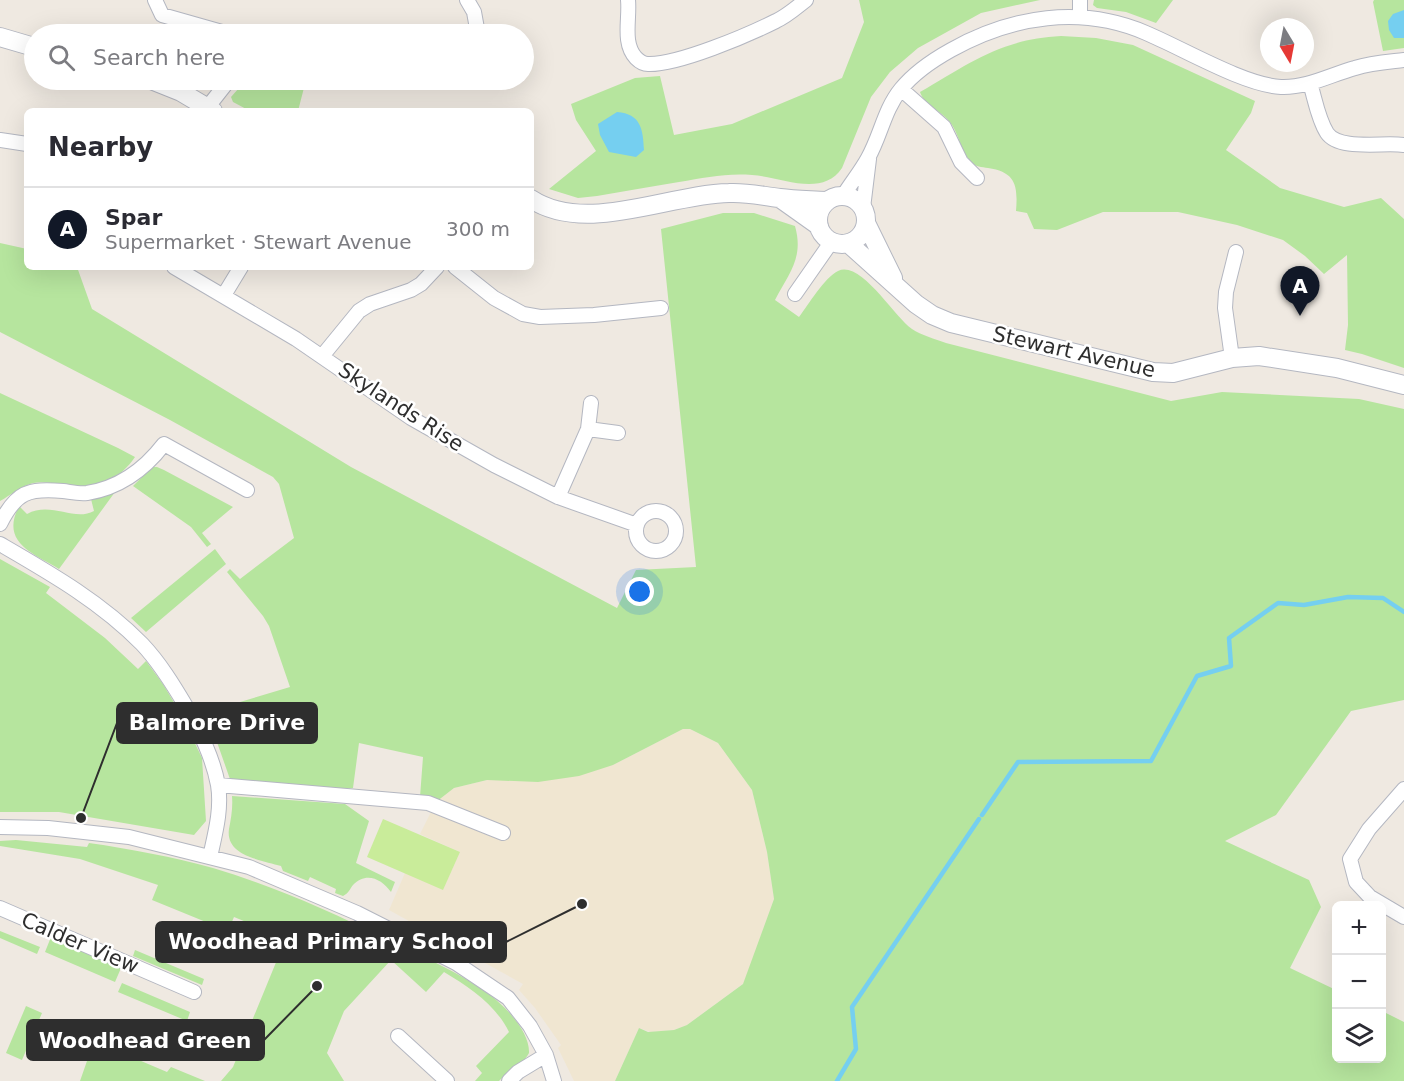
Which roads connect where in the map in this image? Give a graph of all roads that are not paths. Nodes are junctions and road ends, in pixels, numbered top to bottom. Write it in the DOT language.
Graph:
graph roads {
  1 [pos="155,0"];
  2 [pos="467,0"];
  3 [pos="627,0"];
  4 [pos="806,0"];
  5 [pos="1080,0"];
  6 [pos="1080,17"];
  7 [pos="194,24"];
  8 [pos="476,24"];
  9 [pos="0,37"];
  10 [pos="24,44"];
  11 [pos="1404,60"];
  12 [pos="1310,83"];
  13 [pos="901,89"];
  14 [pos="176,90"];
  15 [pos="223,90"];
  16 [pos="207,108"];
  17 [pos="211,108"];
  18 [pos="0,140"];
  19 [pos="24,144"];
  20 [pos="1404,145"];
  21 [pos="869,157"];
  22 [pos="977,178"];
  23 [pos="779,198"];
  24 [pos="834,199"];
  25 [pos="534,201"];
  26 [pos="865,215"];
  27 [pos="819,226"];
  28 [pos="840,242"];
  29 [pos="1236,252"];
  30 [pos="179,270"];
  31 [pos="239,270"];
  32 [pos="434,270"];
  33 [pos="459,270"];
  34 [pos="897,284"];
  35 [pos="795,294"];
  36 [pos="224,295"];
  37 [pos="661,308"];
  38 [pos="323,356"];
  39 [pos="1232,358"];
  40 [pos="1404,385"];
  41 [pos="591,403"];
  42 [pos="588,429"];
  43 [pos="618,433"];
  44 [pos="247,490"];
  45 [pos="558,497"];
  46 [pos="0,524"];
  47 [pos="637,525"];
  48 [pos="0,544"];
  49 [pos="218,785"];
  50 [pos="1404,789"];
  51 [pos="0,827"];
  52 [pos="503,833"];
  53 [pos="210,857"];
  54 [pos="0,908"];
  55 [pos="1404,917"];
  56 [pos="194,992"];
  57 [pos="398,1036"];
  58 [pos="546,1056"];
  59 [pos="447,1081"];
  60 [pos="509,1081"];
  61 [pos="554,1081"];
  1 -- 7 [label="street"];
  2 -- 8 [label="street"];
  3 -- 4 [label="street"];
  5 -- 6 [label="street"];
  6 -- 12 [label="street"];
  6 -- 13 [label="street"];
  9 -- 10 [label="street"];
  11 -- 12 [label="street"];
  12 -- 20 [label="street"];
  13 -- 21 [label="street"];
  13 -- 22 [label="street"];
  14 -- 16 [label="street"];
  15 -- 17 [label="street"];
  18 -- 19 [label="street"];
  21 -- 24 [label="street"];
  21 -- 26 [label="street"];
  23 -- 24 [label="street"];
  23 -- 25 [label="street"];
  23 -- 27 [label="street"];
  24 -- 26 [label="street"];
  24 -- 27 [label="street"];
  26 -- 28 [label="street"];
  26 -- 34 [label="street, Stewart Avenue"];
  27 -- 28 [label="street"];
  28 -- 34 [label="street, Stewart Avenue"];
  28 -- 35 [label="street"];
  29 -- 39 [label="street"];
  30 -- 36 [label="street, Skylands Rise"];
  31 -- 36 [label="street"];
  32 -- 38 [label="street"];
  33 -- 37 [label="street"];
  34 -- 39 [label="street, Stewart Avenue"];
  36 -- 38 [label="street, Skylands Rise"];
  38 -- 45 [label="street, Skylands Rise"];
  39 -- 40 [label="street, Stewart Avenue"];
  41 -- 42 [label="street"];
  42 -- 43 [label="street"];
  42 -- 45 [label="street"];
  44 -- 46 [label="street"];
  45 -- 47 [label="street, Skylands Rise"];
  48 -- 49 [label="street"];
  49 -- 52 [label="street"];
  49 -- 53 [label="street"];
  50 -- 55 [label="street"];
  51 -- 53 [label="street"];
  53 -- 58 [label="street"];
  54 -- 56 [label="street, Calder View"];
  57 -- 59 [label="street"];
  58 -- 60 [label="street"];
  58 -- 61 [label="street"];
}
